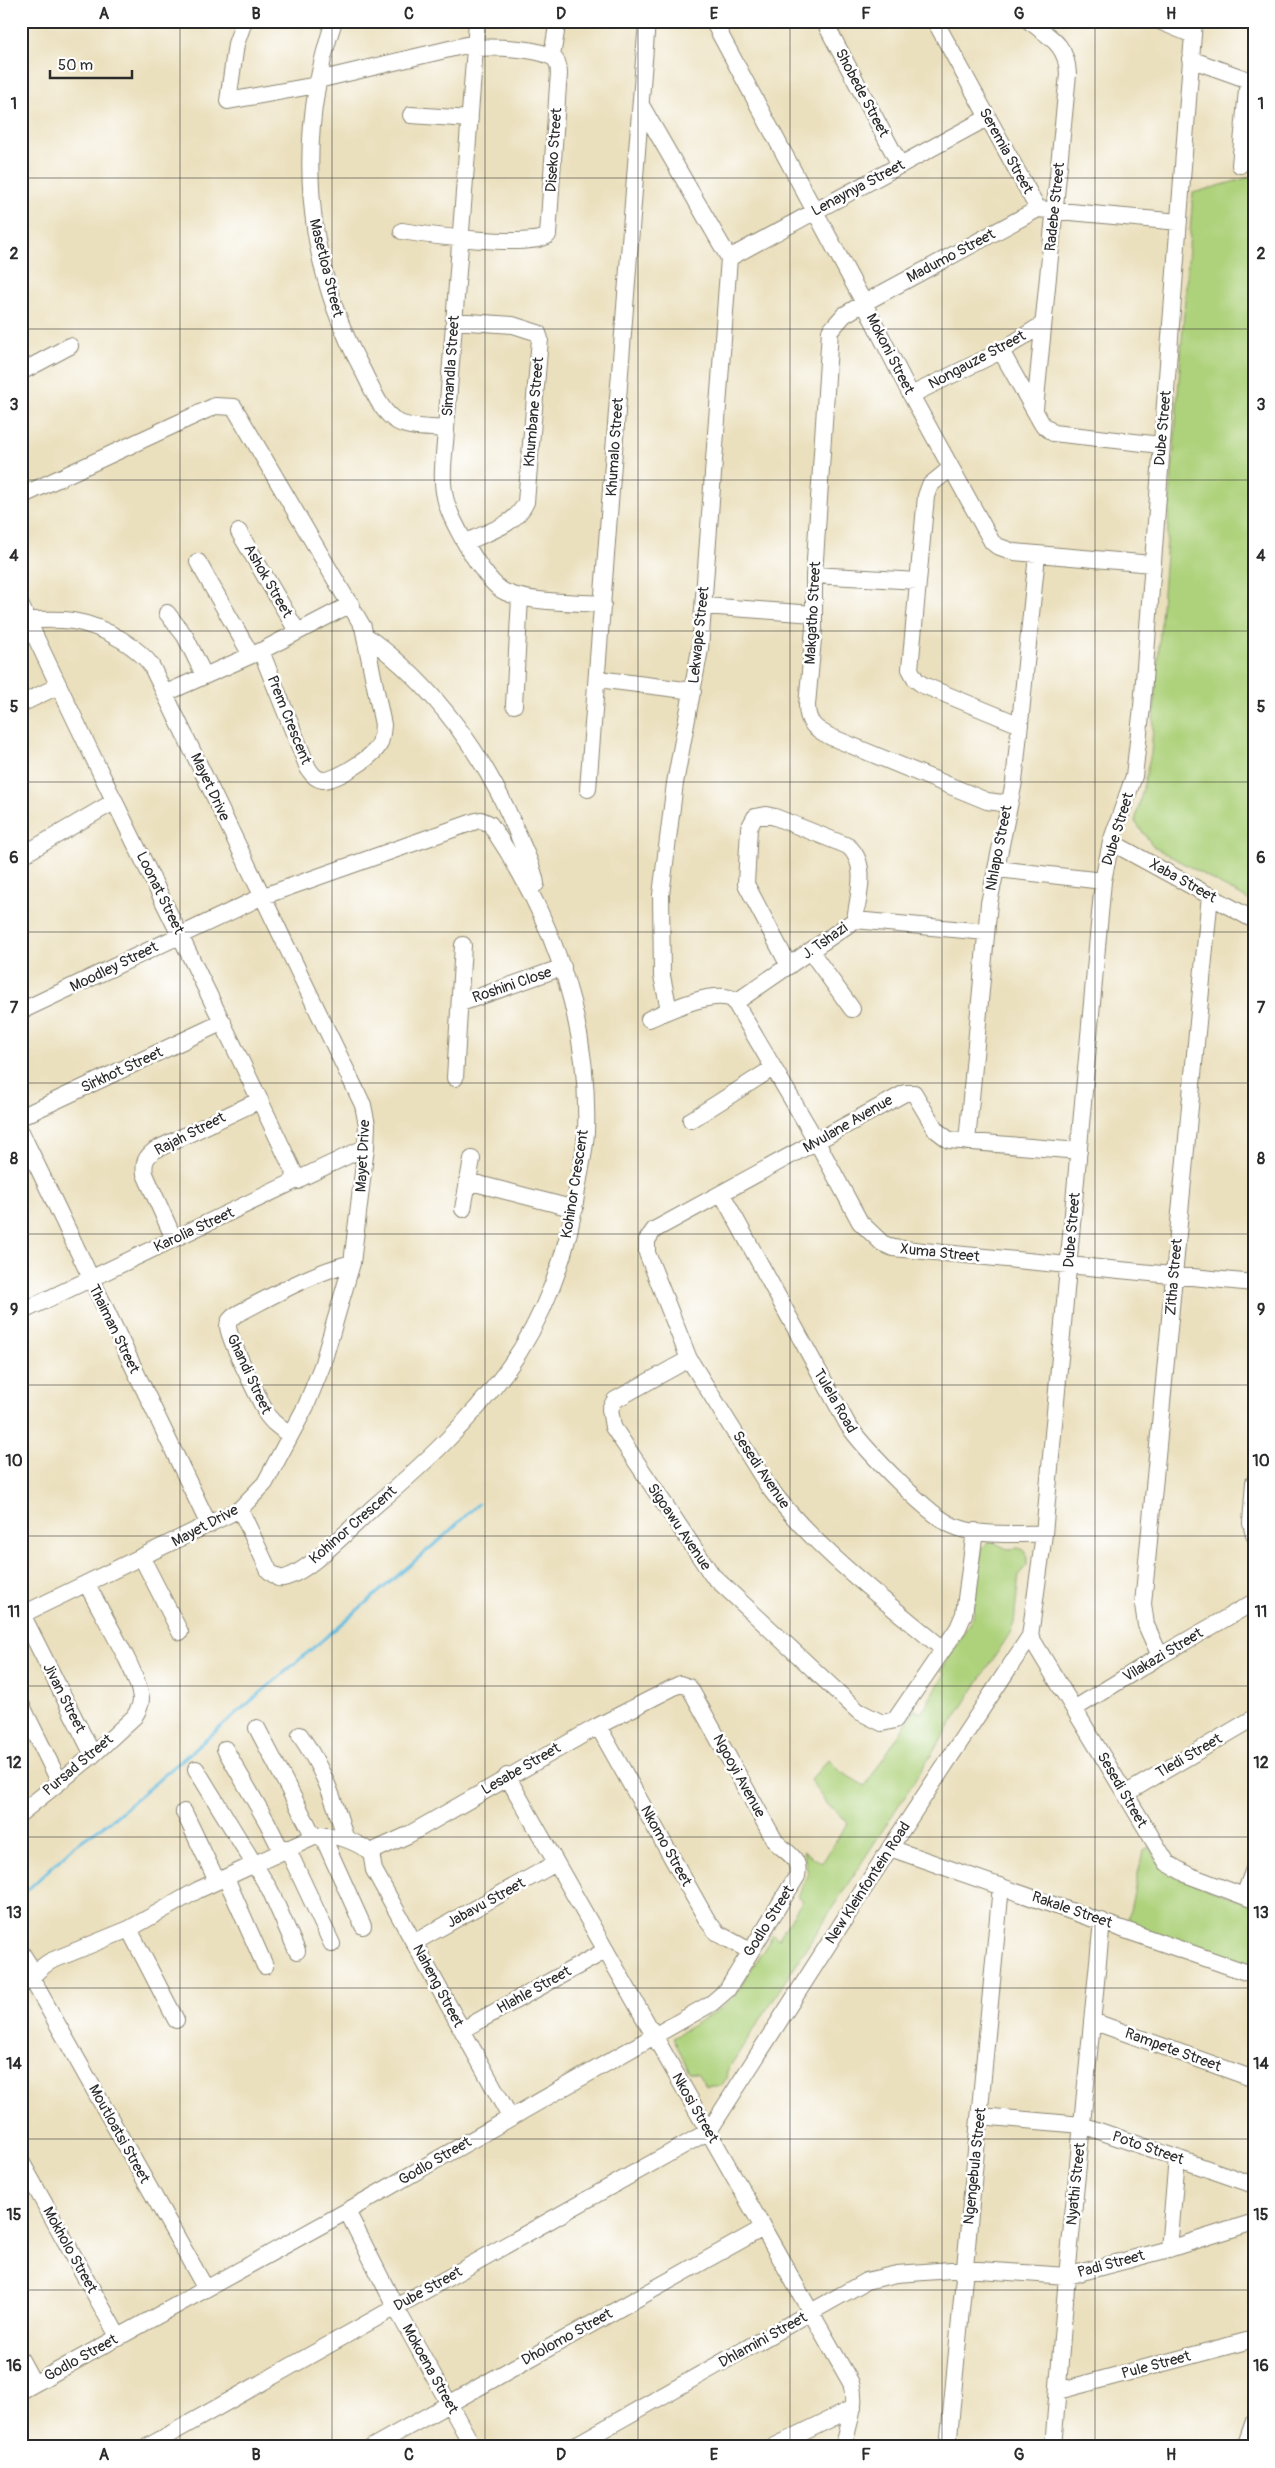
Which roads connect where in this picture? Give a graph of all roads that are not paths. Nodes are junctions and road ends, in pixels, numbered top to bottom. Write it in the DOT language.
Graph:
graph roads {
  1 [pos="244,21"];
  2 [pos="334,21"];
  3 [pos="477,21"];
  4 [pos="561,21"];
  5 [pos="647,21"];
  6 [pos="713,21"];
  7 [pos="824,21"];
  8 [pos="935,21"];
  9 [pos="1029,21"];
  10 [pos="1159,21"];
  11 [pos="1193,28"];
  12 [pos="475,45"];
  13 [pos="552,56"];
  14 [pos="1190,59"];
  15 [pos="1251,80"];
  16 [pos="318,82"];
  17 [pos="640,105"];
  18 [pos="411,115"];
  19 [pos="987,118"];
  20 [pos="470,119"];
  21 [pos="900,165"];
  22 [pos="1240,165"];
  23 [pos="1038,209"];
  24 [pos="1055,210"];
  25 [pos="814,211"];
  26 [pos="1179,222"];
  27 [pos="402,231"];
  28 [pos="462,238"];
  29 [pos="729,258"];
  30 [pos="864,302"];
  31 [pos="454,321"];
  32 [pos="1043,324"];
  33 [pos="70,346"];
  34 [pos="1001,350"];
  35 [pos="21,372"];
  36 [pos="911,395"];
  37 [pos="1035,409"];
  38 [pos="446,429"];
  39 [pos="1161,445"];
  40 [pos="951,468"];
  41 [pos="21,496"];
  42 [pos="239,532"];
  43 [pos="466,542"];
  44 [pos="1037,555"];
  45 [pos="198,562"];
  46 [pos="1152,564"];
  47 [pos="814,575"];
  48 [pos="918,581"];
  49 [pos="520,598"];
  50 [pos="351,604"];
  51 [pos="603,604"];
  52 [pos="704,606"];
  53 [pos="167,613"];
  54 [pos="814,614"];
  55 [pos="24,616"];
  56 [pos="297,631"];
  57 [pos="366,636"];
  58 [pos="256,653"];
  59 [pos="204,676"];
  60 [pos="598,679"];
  61 [pos="58,686"];
  62 [pos="693,691"];
  63 [pos="166,693"];
  64 [pos="21,704"];
  65 [pos="514,705"];
  66 [pos="1020,724"];
  67 [pos="588,789"];
  68 [pos="1009,800"];
  69 [pos="115,801"];
  70 [pos="1111,842"];
  71 [pos="21,856"];
  72 [pos="997,869"];
  73 [pos="1103,881"];
  74 [pos="1210,895"];
  75 [pos="261,897"];
  76 [pos="538,904"];
  77 [pos="855,920"];
  78 [pos="1254,920"];
  79 [pos="986,932"];
  80 [pos="180,934"];
  81 [pos="464,945"];
  82 [pos="810,952"];
  83 [pos="789,966"];
  84 [pos="563,967"];
  85 [pos="736,1002"];
  86 [pos="461,1003"];
  87 [pos="852,1009"];
  88 [pos="669,1010"];
  89 [pos="21,1012"];
  90 [pos="649,1019"];
  91 [pos="224,1022"];
  92 [pos="774,1068"];
  93 [pos="455,1078"];
  94 [pos="260,1100"];
  95 [pos="21,1117"];
  96 [pos="691,1120"];
  97 [pos="21,1132"];
  98 [pos="817,1142"];
  99 [pos="967,1142"];
  100 [pos="366,1147"];
  101 [pos="1079,1151"];
  102 [pos="472,1159"];
  103 [pos="298,1181"];
  104 [pos="467,1181"];
  105 [pos="722,1194"];
  106 [pos="463,1209"];
  107 [pos="575,1209"];
  108 [pos="174,1239"];
  109 [pos="352,1263"];
  110 [pos="1068,1266"];
  111 [pos="654,1271"];
  112 [pos="1174,1276"];
  113 [pos="90,1280"];
  114 [pos="1254,1283"];
  115 [pos="21,1312"];
  116 [pos="689,1359"];
  117 [pos="290,1436"];
  118 [pos="1254,1482"];
  119 [pos="240,1509"];
  120 [pos="209,1526"];
  121 [pos="976,1531"];
  122 [pos="1044,1534"];
  123 [pos="1254,1535"];
  124 [pos="142,1558"];
  125 [pos="87,1584"];
  126 [pos="1254,1602"];
  127 [pos="22,1614"];
  128 [pos="180,1632"];
  129 [pos="1030,1636"];
  130 [pos="943,1649"];
  131 [pos="1160,1656"];
  132 [pos="672,1686"];
  133 [pos="21,1704"];
  134 [pos="1074,1709"];
  135 [pos="1254,1718"];
  136 [pos="598,1726"];
  137 [pos="258,1728"];
  138 [pos="300,1735"];
  139 [pos="225,1749"];
  140 [pos="92,1755"];
  141 [pos="196,1769"];
  142 [pos="507,1776"];
  143 [pos="59,1781"];
  144 [pos="1125,1794"];
  145 [pos="184,1812"];
  146 [pos="21,1813"];
  147 [pos="318,1836"];
  148 [pos="345,1838"];
  149 [pos="890,1848"];
  150 [pos="284,1849"];
  151 [pos="371,1852"];
  152 [pos="556,1863"];
  153 [pos="253,1865"];
  154 [pos="1254,1870"];
  155 [pos="797,1876"];
  156 [pos="222,1879"];
  157 [pos="1001,1886"];
  158 [pos="1249,1898"];
  159 [pos="1102,1920"];
  160 [pos="363,1926"];
  161 [pos="129,1929"];
  162 [pos="415,1942"];
  163 [pos="332,1944"];
  164 [pos="605,1951"];
  165 [pos="750,1951"];
  166 [pos="21,1952"];
  167 [pos="297,1952"];
  168 [pos="265,1966"];
  169 [pos="1254,1976"];
  170 [pos="29,1979"];
  171 [pos="176,2020"];
  172 [pos="1092,2021"];
  173 [pos="462,2030"];
  174 [pos="654,2036"];
  175 [pos="1254,2080"];
  176 [pos="980,2116"];
  177 [pos="510,2117"];
  178 [pos="1082,2124"];
  179 [pos="709,2131"];
  180 [pos="1177,2158"];
  181 [pos="21,2162"];
  182 [pos="1254,2185"];
  183 [pos="347,2211"];
  184 [pos="1254,2222"];
  185 [pos="763,2228"];
  186 [pos="1169,2249"];
  187 [pos="965,2269"];
  188 [pos="1067,2276"];
  189 [pos="206,2289"];
  190 [pos="396,2308"];
  191 [pos="812,2313"];
  192 [pos="119,2338"];
  193 [pos="1254,2339"];
  194 [pos="21,2360"];
  195 [pos="28,2387"];
  196 [pos="1058,2390"];
  197 [pos="449,2404"];
  198 [pos="853,2408"];
  199 [pos="1254,2421"];
  200 [pos="147,2447"];
  201 [pos="372,2447"];
  202 [pos="473,2447"];
  203 [pos="572,2447"];
  204 [pos="773,2447"];
  205 [pos="844,2447"];
  206 [pos="948,2447"];
  207 [pos="1053,2447"];
  208 [pos="1245,2447"];
  1 -- 16 [label="street"];
  2 -- 16 [label="street, Masetloa Street"];
  3 -- 12 [label="street, Simandla Street"];
  4 -- 13 [label="street"];
  5 -- 17 [label="street, Khumalo Street"];
  6 -- 25 [label="street, Mokoni Street"];
  7 -- 21 [label="street, Shobede Street"];
  8 -- 19 [label="street, Seremia Street"];
  9 -- 24 [label="street, Radebe Street"];
  10 -- 11 [label="street"];
  11 -- 14 [label="street, Dube Street"];
  12 -- 13 [label="street"];
  12 -- 16 [label="street"];
  12 -- 20 [label="street, Simandla Street"];
  13 -- 28 [label="street, Diseko Street"];
  14 -- 15 [label="street"];
  14 -- 26 [label="street, Dube Street"];
  15 -- 22 [label="street"];
  16 -- 38 [label="street, Masetloa Street"];
  17 -- 29 [label="street"];
  17 -- 51 [label="street, Khumalo Street"];
  18 -- 20 [label="street"];
  19 -- 21 [label="street, Lenaynya Street"];
  19 -- 23 [label="street, Seremia Street"];
  20 -- 28 [label="street, Simandla Street"];
  21 -- 25 [label="street, Lenaynya Street"];
  23 -- 24 [label="street, Seremia Street"];
  23 -- 30 [label="street, Madumo Street"];
  24 -- 26 [label="street, Seremia Street"];
  24 -- 32 [label="street, Radebe Street"];
  25 -- 29 [label="street, Lenaynya Street"];
  25 -- 30 [label="street, Mokoni Street"];
  26 -- 39 [label="street, Dube Street"];
  27 -- 28 [label="street"];
  28 -- 31 [label="street, Simandla Street"];
  29 -- 52 [label="street, Lekwape Street"];
  30 -- 36 [label="street, Mokoni Street"];
  30 -- 47 [label="street, Makgatho Street"];
  31 -- 38 [label="street, Simandla Street"];
  31 -- 43 [label="street, Khumbane Street"];
  32 -- 34 [label="street, Nongauze Street"];
  32 -- 37 [label="street, Radebe Street"];
  33 -- 35 [label="street"];
  34 -- 36 [label="street, Nongauze Street"];
  34 -- 37 [label="street"];
  36 -- 40 [label="street, Mokoni Street"];
  37 -- 39 [label="street"];
  38 -- 43 [label="street, Simandla Street"];
  39 -- 46 [label="street, Dube Street"];
  40 -- 44 [label="street, Mokoni Street"];
  40 -- 48 [label="street"];
  41 -- 50 [label="street, Prem Crescent"];
  42 -- 56 [label="street, Ashok Street"];
  43 -- 49 [label="street, Simandla Street"];
  44 -- 46 [label="street, Mokoni Street"];
  44 -- 66 [label="street, Nhlapo Street"];
  45 -- 58 [label="street"];
  46 -- 70 [label="street, Dube Street"];
  47 -- 48 [label="street"];
  47 -- 54 [label="street, Makgatho Street"];
  48 -- 66 [label="street"];
  49 -- 51 [label="street, Simandla Street"];
  49 -- 65 [label="street"];
  50 -- 56 [label="street, Ashok Street"];
  50 -- 57 [label="street, Prem Crescent"];
  51 -- 60 [label="street, Khumalo Street"];
  52 -- 54 [label="street"];
  52 -- 62 [label="street, Lekwape Street"];
  53 -- 59 [label="street"];
  54 -- 68 [label="street, Makgatho Street"];
  55 -- 61 [label="street, Loonat Street"];
  55 -- 63 [label="street, Mayet Drive"];
  56 -- 58 [label="street, Ashok Street"];
  57 -- 58 [label="street, Prem Crescent"];
  57 -- 76 [label="street"];
  58 -- 59 [label="street, Ashok Street"];
  59 -- 63 [label="street, Ashok Street"];
  60 -- 62 [label="street"];
  60 -- 67 [label="street, Khumalo Street"];
  61 -- 64 [label="street"];
  61 -- 69 [label="street, Loonat Street"];
  62 -- 88 [label="street, Lekwape Street"];
  63 -- 75 [label="street, Mayet Drive"];
  66 -- 68 [label="street, Nhlapo Street"];
  68 -- 72 [label="street, Nhlapo Street"];
  69 -- 71 [label="street"];
  69 -- 80 [label="street, Loonat Street"];
  70 -- 73 [label="street, Dube Street"];
  70 -- 74 [label="street, Xaba Street"];
  72 -- 73 [label="street"];
  72 -- 79 [label="street, Nhlapo Street"];
  73 -- 101 [label="street, Dube Street"];
  74 -- 78 [label="street, Xaba Street"];
  74 -- 112 [label="street, Zitha Street"];
  75 -- 76 [label="street, Kohinor Crescent"];
  75 -- 80 [label="street, Moodley Street"];
  75 -- 100 [label="street, Mayet Drive"];
  76 -- 84 [label="street, Kohinor Crescent"];
  77 -- 79 [label="street, J. Tshazi"];
  77 -- 82 [label="street, J. Tshazi"];
  77 -- 83 [label="street"];
  79 -- 99 [label="street, Nhlapo Street"];
  80 -- 89 [label="street, Moodley Street"];
  80 -- 91 [label="street, Loonat Street"];
  81 -- 86 [label="street, Roshini Close"];
  82 -- 83 [label="street, J. Tshazi"];
  82 -- 87 [label="street"];
  83 -- 85 [label="street, J. Tshazi"];
  84 -- 86 [label="street, Roshini Close"];
  84 -- 107 [label="street, Kohinor Crescent"];
  85 -- 88 [label="street"];
  85 -- 92 [label="street, Xuma Street"];
  86 -- 93 [label="street, Roshini Close"];
  88 -- 90 [label="street"];
  91 -- 94 [label="street, Loonat Street"];
  91 -- 95 [label="street, Sirkhot Street"];
  92 -- 96 [label="street"];
  92 -- 98 [label="street, Xuma Street"];
  94 -- 103 [label="street, Loonat Street"];
  94 -- 108 [label="street, Rajah Street"];
  97 -- 113 [label="street, Thaiman Street"];
  98 -- 99 [label="street, Mvulane Avenue"];
  98 -- 105 [label="street, Mvulane Avenue"];
  98 -- 110 [label="street, Xuma Street"];
  99 -- 101 [label="street, Mvulane Avenue"];
  100 -- 103 [label="street, Karolia Street"];
  100 -- 109 [label="street, Mayet Drive"];
  101 -- 110 [label="street, Dube Street"];
  102 -- 104 [label="street"];
  103 -- 108 [label="street, Karolia Street"];
  104 -- 106 [label="street"];
  104 -- 107 [label="street"];
  105 -- 111 [label="street, Mvulane Avenue"];
  105 -- 121 [label="street, Tulela Road"];
  107 -- 119 [label="street, Kohinor Crescent"];
  108 -- 113 [label="street, Karolia Street"];
  109 -- 117 [label="street, Mayet Drive"];
  109 -- 117 [label="street, Ghandi Street"];
  110 -- 112 [label="street, Xuma Street"];
  110 -- 122 [label="street, Dube Street"];
  111 -- 116 [label="street, Sesedi Avenue"];
  112 -- 114 [label="street, Xuma Street"];
  112 -- 131 [label="street, Zitha Street"];
  113 -- 115 [label="street, Karolia Street"];
  113 -- 120 [label="street, Thaiman Street"];
  116 -- 130 [label="street, Sesedi Avenue"];
  116 -- 130 [label="street, Sigoawu Avenue"];
  117 -- 119 [label="street, Mayet Drive"];
  118 -- 123 [label="street"];
  119 -- 120 [label="street, Mayet Drive"];
  120 -- 124 [label="street, Mayet Drive"];
  121 -- 122 [label="street, Tulela Road"];
  121 -- 130 [label="street"];
  122 -- 129 [label="street, Dube Street"];
  124 -- 125 [label="street, Mayet Drive"];
  124 -- 128 [label="street"];
  125 -- 127 [label="street, Mayet Drive"];
  125 -- 140 [label="street, Pursad Street"];
  126 -- 131 [label="street, Vilakazi Street"];
  127 -- 140 [label="street, Jivan Street"];
  129 -- 134 [label="street, Sesedi Street"];
  129 -- 149 [label="street, New Kleinfontein Road"];
  131 -- 134 [label="street, Vilakazi Street"];
  132 -- 136 [label="street, Lesabe Street"];
  132 -- 155 [label="street, Ngooyi Avenue"];
  133 -- 143 [label="street"];
  134 -- 144 [label="street, Sesedi Street"];
  135 -- 144 [label="street, Tledi Street"];
  136 -- 142 [label="street, Lesabe Street"];
  136 -- 165 [label="street, Nkomo Street"];
  137 -- 147 [label="street"];
  138 -- 148 [label="street"];
  139 -- 150 [label="street"];
  140 -- 143 [label="street, Pursad Street"];
  141 -- 153 [label="street"];
  142 -- 151 [label="street, Lesabe Street"];
  142 -- 152 [label="street, Nkosi Street"];
  143 -- 146 [label="street, Pursad Street"];
  144 -- 158 [label="street, Sesedi Street"];
  145 -- 156 [label="street"];
  147 -- 148 [label="street"];
  147 -- 150 [label="street"];
  147 -- 160 [label="street"];
  148 -- 151 [label="street"];
  149 -- 157 [label="street, Rakale Street"];
  149 -- 179 [label="street, New Kleinfontein Road"];
  150 -- 153 [label="street"];
  150 -- 163 [label="street"];
  151 -- 162 [label="street, Naheng Street"];
  152 -- 162 [label="street, Jabavu Street"];
  152 -- 164 [label="street, Nkosi Street"];
  153 -- 156 [label="street"];
  153 -- 167 [label="street"];
  154 -- 158 [label="street"];
  155 -- 165 [label="street, Godlo Street"];
  156 -- 161 [label="street"];
  156 -- 168 [label="street"];
  157 -- 159 [label="street, Rakale Street"];
  157 -- 176 [label="street, Ngengebula Street"];
  159 -- 169 [label="street, Rakale Street"];
  159 -- 172 [label="street, Nyathi Street"];
  161 -- 170 [label="street"];
  161 -- 171 [label="street"];
  162 -- 173 [label="street, Naheng Street"];
  164 -- 173 [label="street, Hlahle Street"];
  164 -- 174 [label="street, Nkosi Street"];
  165 -- 174 [label="street, Godlo Street"];
  166 -- 170 [label="street"];
  170 -- 189 [label="street, Moutloatsi Street"];
  172 -- 175 [label="street, Rampete Street"];
  172 -- 178 [label="street, Nyathi Street"];
  173 -- 177 [label="street, Naheng Street"];
  174 -- 177 [label="street, Godlo Street"];
  174 -- 179 [label="street, Nkosi Street"];
  176 -- 178 [label="street, Poto Street"];
  176 -- 187 [label="street, Ngengebula Street"];
  177 -- 183 [label="street, Godlo Street"];
  178 -- 180 [label="street, Poto Street"];
  178 -- 188 [label="street, Nyathi Street"];
  179 -- 185 [label="street, Nkosi Street"];
  179 -- 190 [label="street, Dube Street"];
  180 -- 182 [label="street, Poto Street"];
  180 -- 186 [label="street"];
  181 -- 192 [label="street, Mokholo Street"];
  183 -- 189 [label="street, Godlo Street"];
  183 -- 190 [label="street, Mokoena Street"];
  184 -- 186 [label="street, Padi Street"];
  185 -- 191 [label="street, Nkosi Street"];
  185 -- 197 [label="street, Dholomo Street"];
  186 -- 188 [label="street, Padi Street"];
  187 -- 188 [label="street, Padi Street"];
  187 -- 191 [label="street, Dhlamini Street"];
  187 -- 206 [label="street, Ngengebula Street"];
  188 -- 196 [label="street, Nyathi Street"];
  189 -- 192 [label="street, Godlo Street"];
  190 -- 197 [label="street, Mokoena Street"];
  190 -- 200 [label="street, Dube Street"];
  191 -- 198 [label="street, Nkosi Street"];
  191 -- 203 [label="street, Dhlamini Street"];
  192 -- 195 [label="street, Godlo Street"];
  193 -- 196 [label="street, Pule Street"];
  194 -- 195 [label="street"];
  196 -- 207 [label="street, Nyathi Street"];
  197 -- 201 [label="street, Dholomo Street"];
  197 -- 202 [label="street, Mokoena Street"];
  198 -- 204 [label="street"];
  198 -- 205 [label="street, Nkosi Street"];
  199 -- 208 [label="street"];
}
